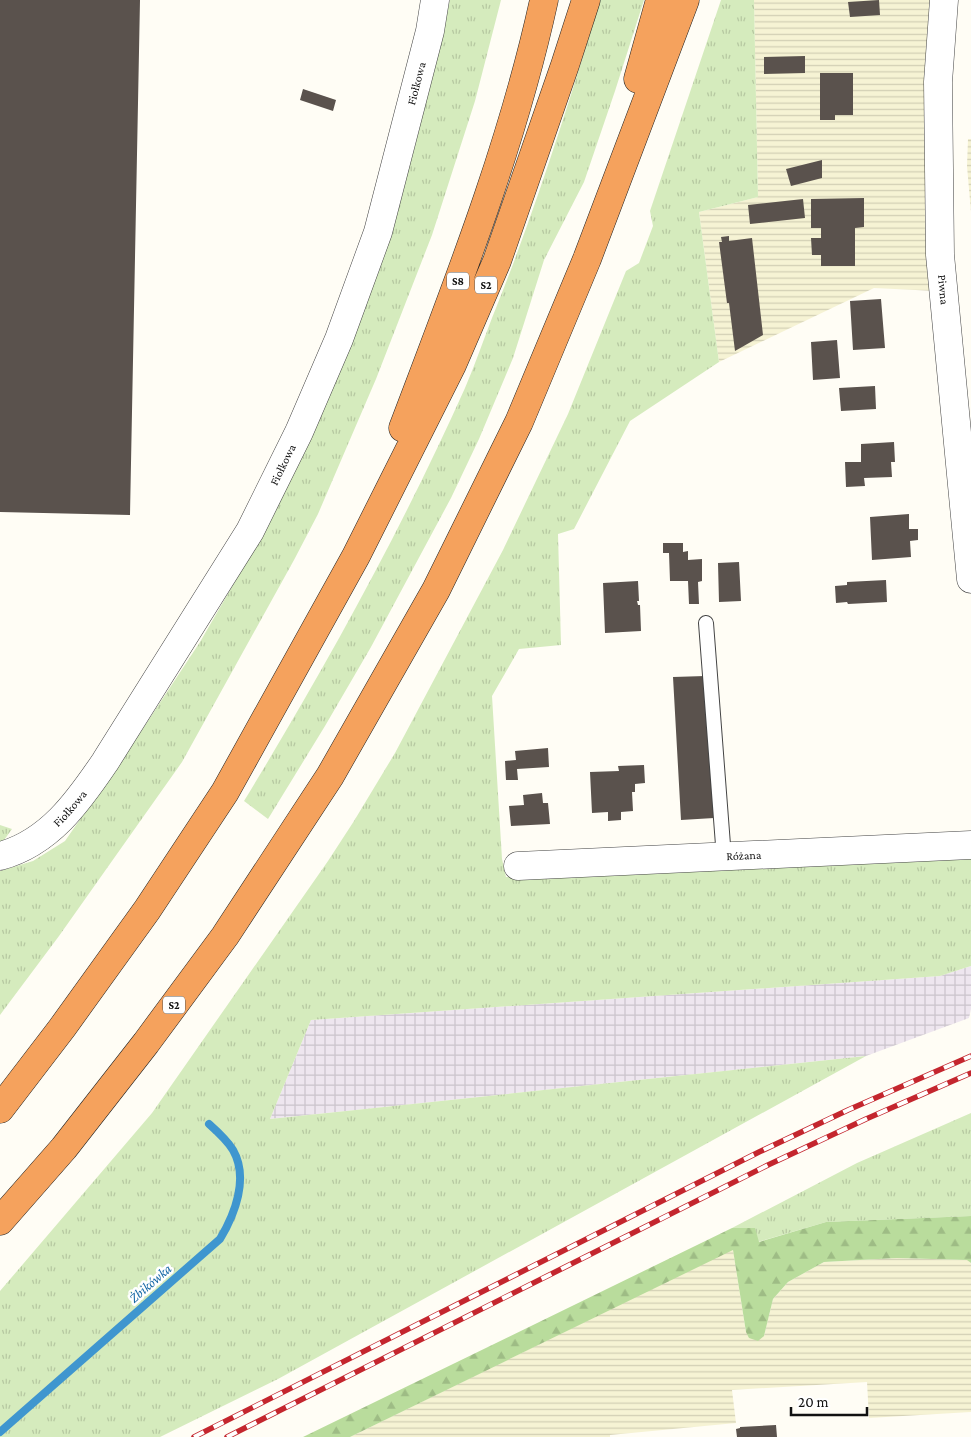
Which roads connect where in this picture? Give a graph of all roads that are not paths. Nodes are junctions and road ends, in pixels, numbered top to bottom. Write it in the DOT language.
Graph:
graph roads {
  1 [pos="436,0"];
  2 [pos="544,0"];
  3 [pos="586,0"];
  4 [pos="660,0"];
  5 [pos="685,0"];
  6 [pos="944,0"];
  7 [pos="587,259"];
  8 [pos="356,556"];
  9 [pos="971,580"];
  10 [pos="706,623"];
  11 [pos="971,845"];
  12 [pos="0,856"];
  13 [pos="724,858"];
  14 [pos="518,866"];
  15 [pos="0,1109"];
  16 [pos="0,1221"];
  1 -- 12 [label="street, Fiołkowa"];
  2 -- 8 [label="highway, S8"];
  3 -- 8 [label="highway, S2"];
  4 -- 7 [label="highway, S2"];
  5 -- 7 [label="highway"];
  6 -- 9 [label="street, Piwna"];
  7 -- 16 [label="highway, S2"];
  8 -- 15 [label="highway, S2"];
  10 -- 13 [label="lane"];
  11 -- 13 [label="street, Różana"];
  13 -- 14 [label="street, Różana"];
}
